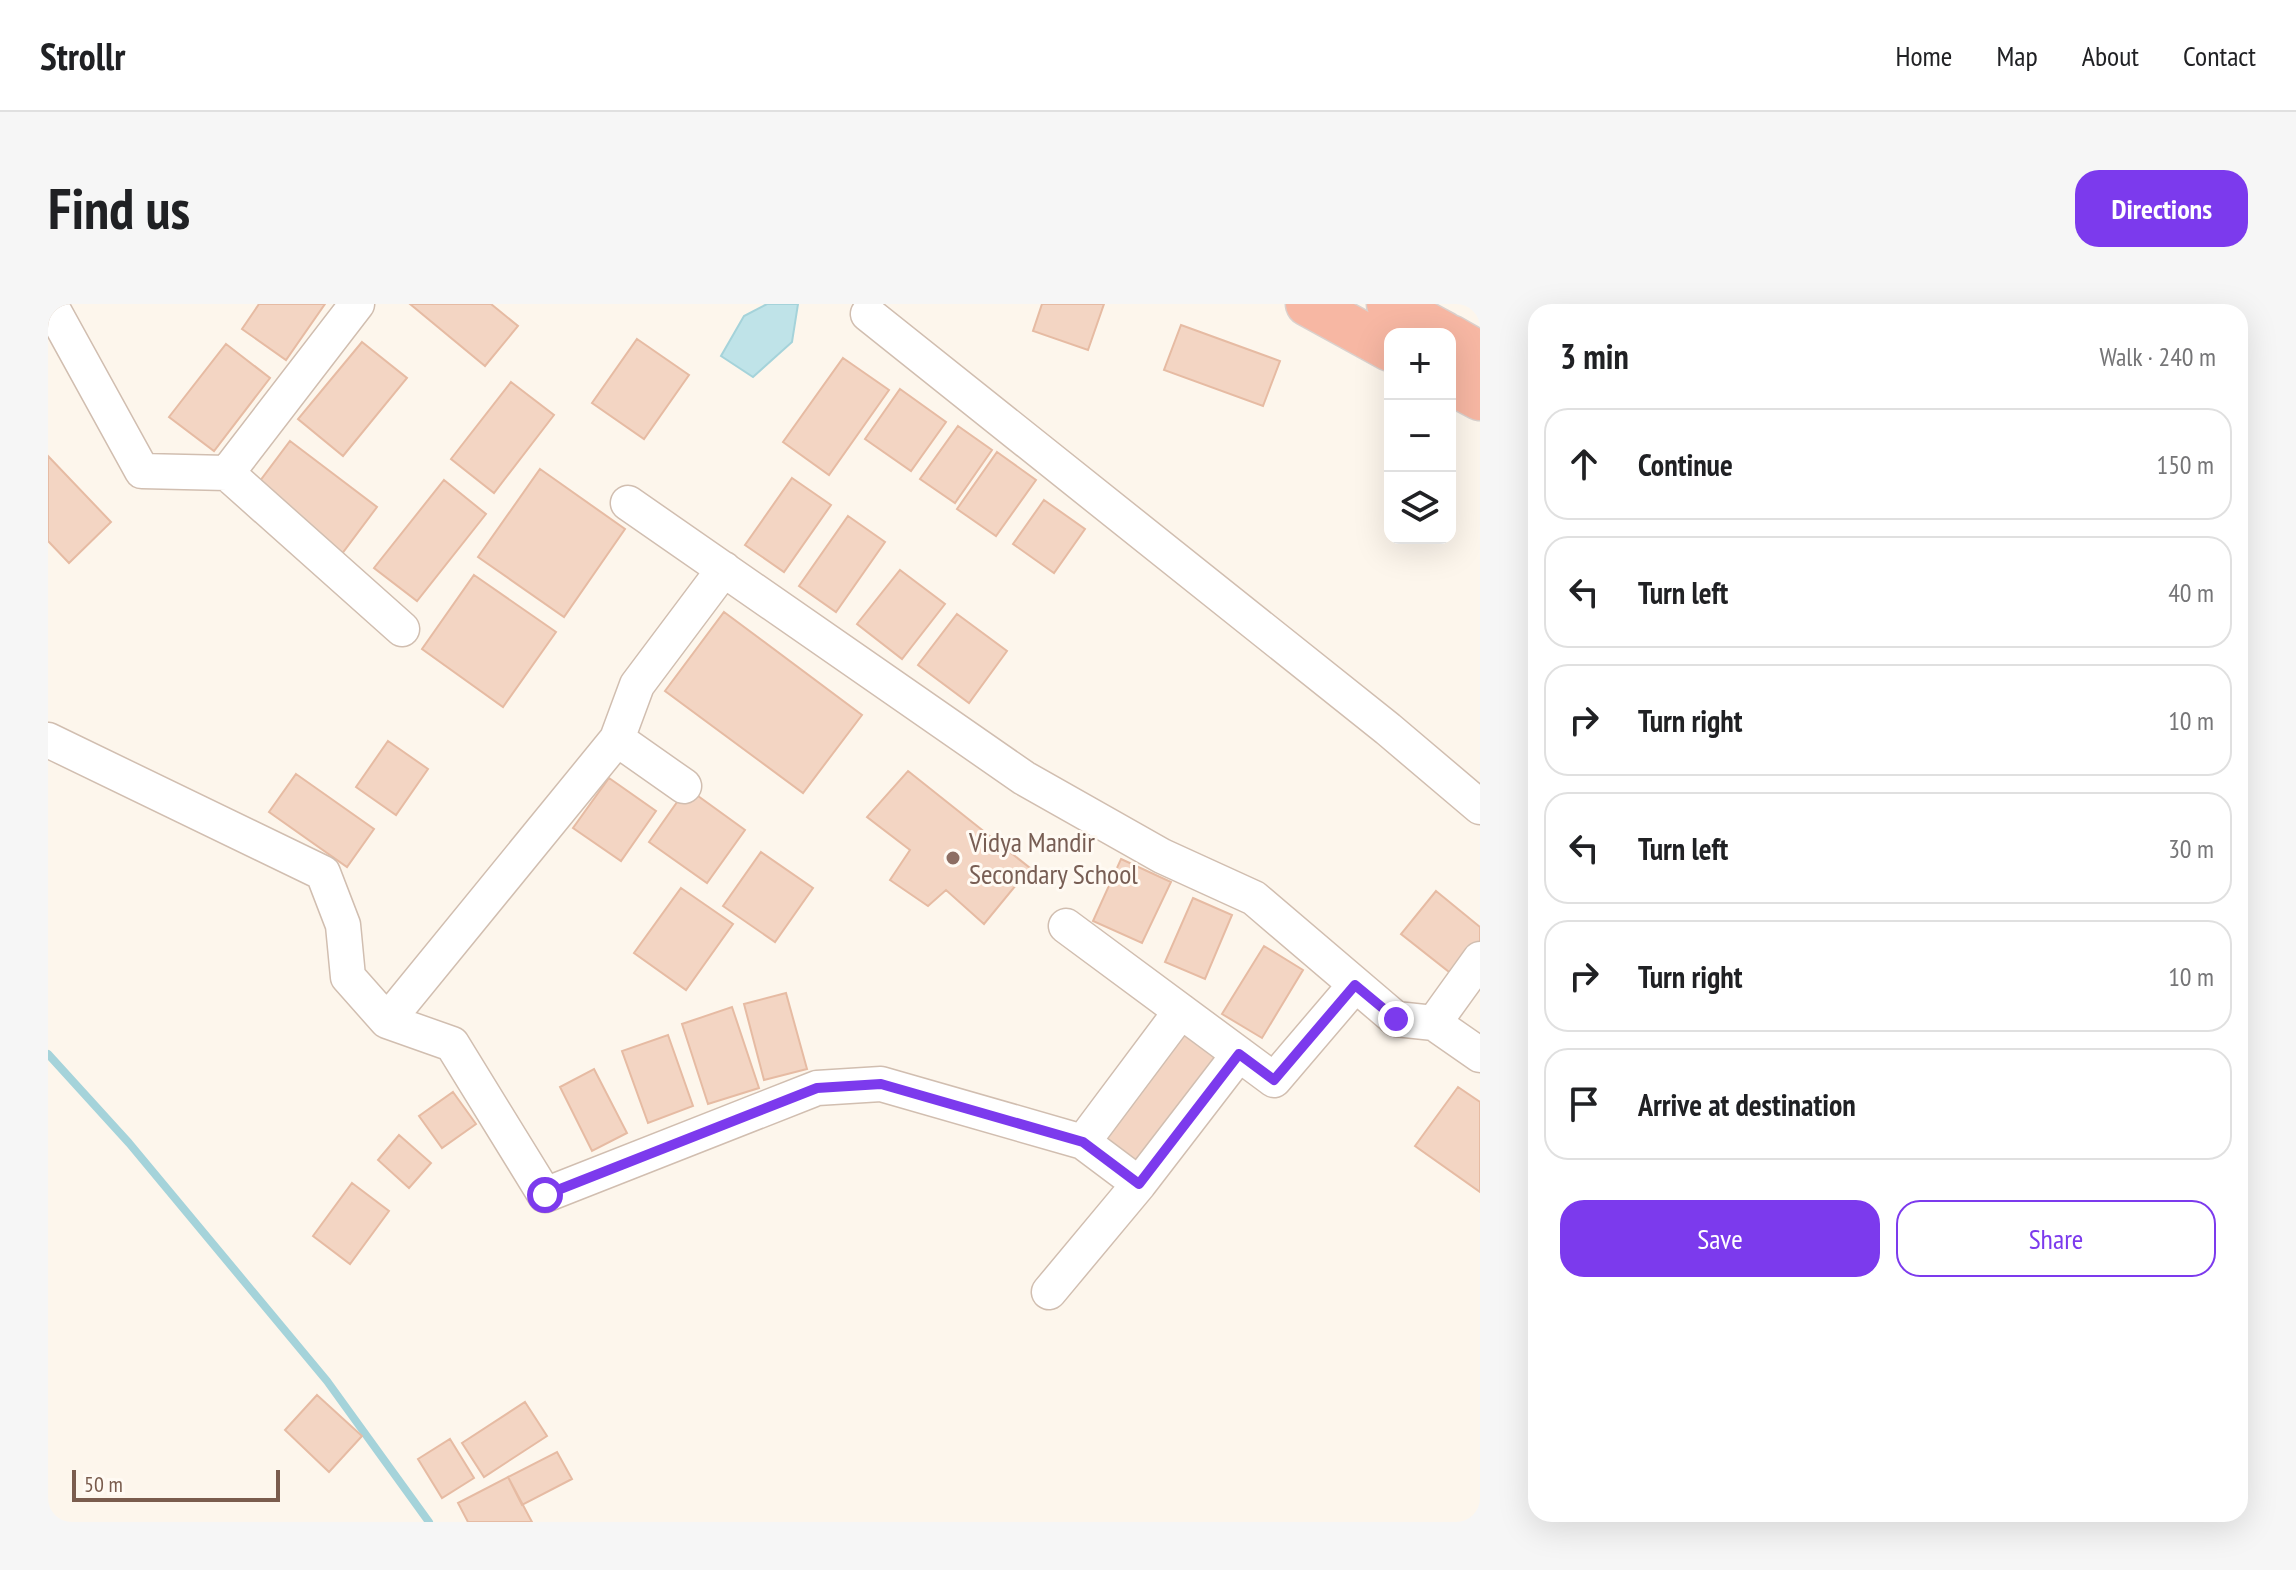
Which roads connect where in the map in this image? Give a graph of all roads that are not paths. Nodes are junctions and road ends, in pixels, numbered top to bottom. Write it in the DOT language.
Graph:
graph roads {
  1 [pos="50,304"];
  2 [pos="357,304"];
  3 [pos="1308,304"];
  4 [pos="1389,304"];
  5 [pos="868,314"];
  6 [pos="1433,328"];
  7 [pos="1456,340"];
  8 [pos="1384,346"];
  9 [pos="1480,354"];
  10 [pos="1456,385"];
  11 [pos="1480,398"];
  12 [pos="227,473"];
  13 [pos="628,503"];
  14 [pos="724,569"];
  15 [pos="402,629"];
  16 [pos="617,739"];
  17 [pos="48,740"];
  18 [pos="684,786"];
  19 [pos="1480,807"];
  20 [pos="1066,926"];
  21 [pos="1480,959"];
  22 [pos="1355,985"];
  23 [pos="1181,1011"];
  24 [pos="387,1021"];
  25 [pos="1434,1023"];
  26 [pos="1239,1054"];
  27 [pos="1480,1055"];
  28 [pos="1083,1142"];
  29 [pos="1139,1184"];
  30 [pos="1049,1292"];
  1 -- 12 [label="street"];
  2 -- 12 [label="street"];
  3 -- 8 [label="highway"];
  4 -- 6 [label="highway"];
  5 -- 19 [label="street"];
  7 -- 9 [label="highway"];
  10 -- 11 [label="highway"];
  12 -- 15 [label="street"];
  13 -- 14 [label="street"];
  14 -- 16 [label="street"];
  14 -- 22 [label="street"];
  16 -- 18 [label="street"];
  16 -- 24 [label="street"];
  17 -- 24 [label="street"];
  20 -- 23 [label="street"];
  21 -- 25 [label="street"];
  22 -- 25 [label="street"];
  22 -- 26 [label="street"];
  23 -- 26 [label="street"];
  23 -- 28 [label="street"];
  24 -- 28 [label="street"];
  25 -- 27 [label="street"];
  26 -- 29 [label="street"];
  28 -- 29 [label="street"];
  29 -- 30 [label="street"];
}
